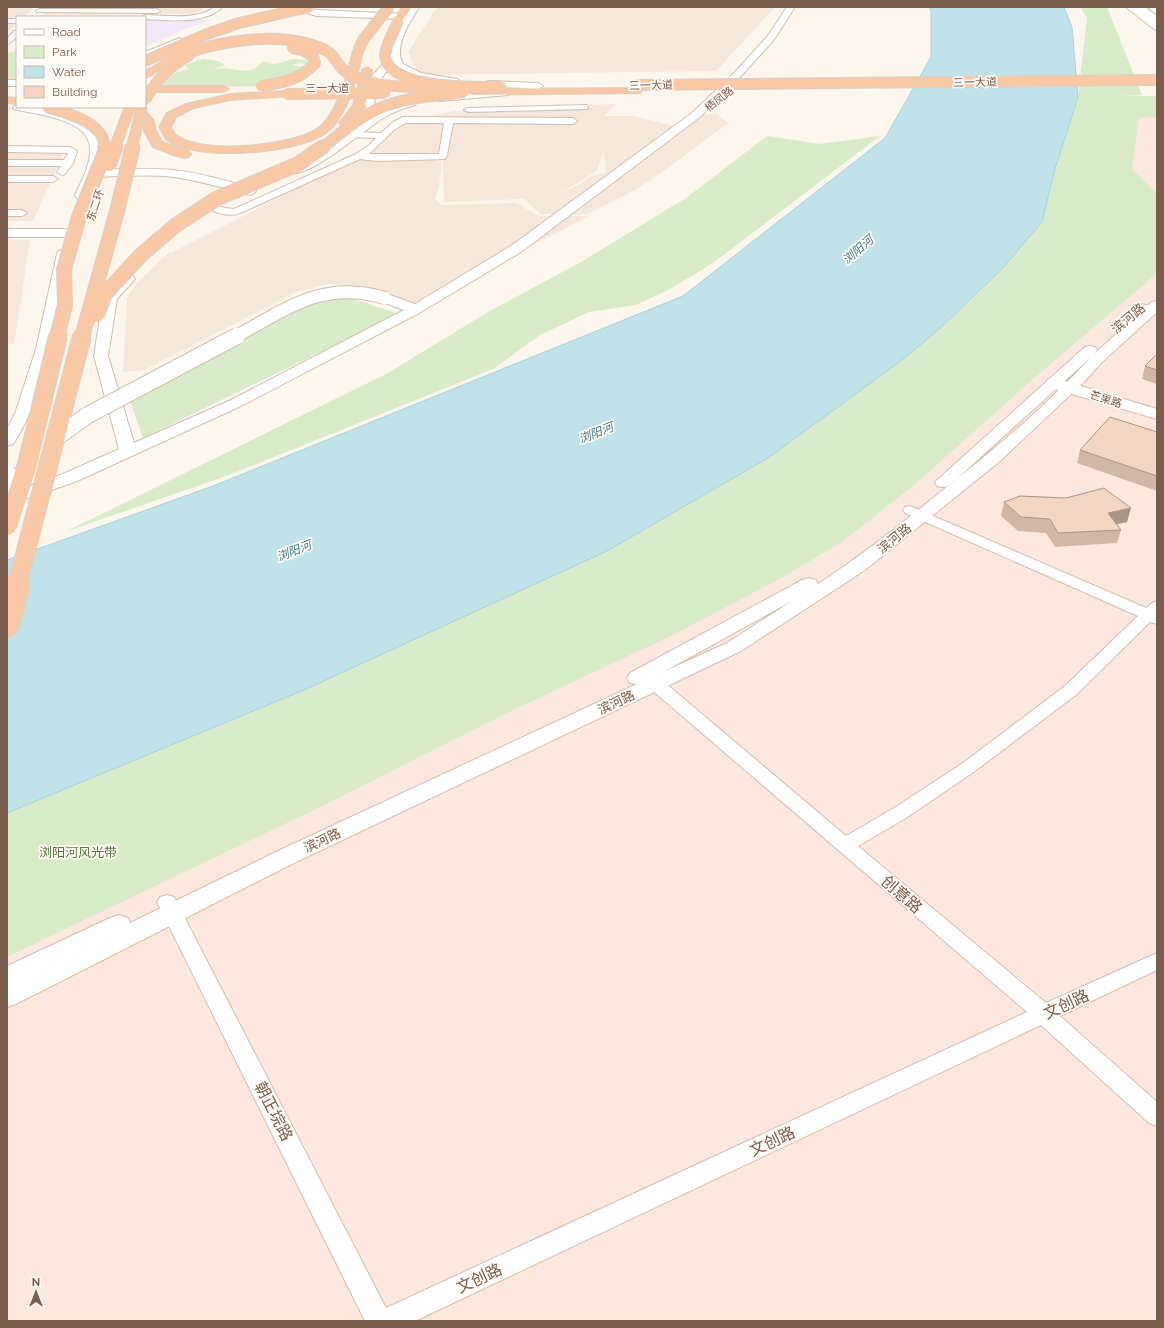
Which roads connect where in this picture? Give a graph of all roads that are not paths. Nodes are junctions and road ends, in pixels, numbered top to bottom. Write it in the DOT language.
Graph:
graph roads {
  1 [pos="219,7"];
  2 [pos="295,7"];
  3 [pos="309,7"];
  4 [pos="324,7"];
  5 [pos="389,7"];
  6 [pos="406,7"];
  7 [pos="415,7"];
  8 [pos="1131,7"];
  9 [pos="1140,7"];
  10 [pos="41,9"];
  11 [pos="158,9"];
  12 [pos="795,10"];
  13 [pos="401,15"];
  14 [pos="146,17"];
  15 [pos="152,17"];
  16 [pos="1157,20"];
  17 [pos="1157,27"];
  18 [pos="16,32"];
  19 [pos="376,40"];
  20 [pos="9,43"];
  21 [pos="146,55"];
  22 [pos="394,57"];
  23 [pos="173,58"];
  24 [pos="146,61"];
  25 [pos="369,61"];
  26 [pos="146,75"];
  27 [pos="1157,80"];
  28 [pos="538,86"];
  29 [pos="1157,86"];
  30 [pos="432,88"];
  31 [pos="501,88"];
  32 [pos="146,89"];
  33 [pos="199,89"];
  34 [pos="288,91"];
  35 [pos="464,92"];
  36 [pos="520,92"];
  37 [pos="146,95"];
  38 [pos="146,98"];
  39 [pos="584,106"];
  40 [pos="24,108"];
  41 [pos="50,108"];
  42 [pos="130,108"];
  43 [pos="137,108"];
  44 [pos="142,108"];
  45 [pos="519,108"];
  46 [pos="462,110"];
  47 [pos="439,111"];
  48 [pos="379,115"];
  49 [pos="415,116"];
  50 [pos="449,120"];
  51 [pos="520,120"];
  52 [pos="573,120"];
  53 [pos="342,126"];
  54 [pos="353,134"];
  55 [pos="382,136"];
  56 [pos="7,149"];
  57 [pos="360,156"];
  58 [pos="7,163"];
  59 [pos="68,163"];
  60 [pos="307,165"];
  61 [pos="328,170"];
  62 [pos="62,172"];
  63 [pos="89,174"];
  64 [pos="7,179"];
  65 [pos="53,179"];
  66 [pos="250,191"];
  67 [pos="214,207"];
  68 [pos="7,213"];
  69 [pos="22,213"];
  70 [pos="7,233"];
  71 [pos="68,233"];
  72 [pos="92,297"];
  73 [pos="65,305"];
  74 [pos="1153,305"];
  75 [pos="416,309"];
  76 [pos="1067,380"];
  77 [pos="66,395"];
  78 [pos="1157,402"];
  79 [pos="1157,414"];
  80 [pos="56,438"];
  81 [pos="7,441"];
  82 [pos="128,452"];
  83 [pos="7,473"];
  84 [pos="10,503"];
  85 [pos="916,513"];
  86 [pos="7,526"];
  87 [pos="1154,614"];
  88 [pos="7,625"];
  89 [pos="650,679"];
  90 [pos="845,845"];
  91 [pos="170,907"];
  92 [pos="1157,961"];
  93 [pos="7,978"];
  94 [pos="7,996"];
  95 [pos="1043,1015"];
  96 [pos="1157,1116"];
  97 [pos="378,1321"];
  98 [pos="387,1321"];
  1 -- 15 [label="street"];
  2 -- 13 [label="street"];
  2 -- 21 [label="street"];
  3 -- 24 [label="highway, bridge"];
  4 -- 23 [label="highway, bridge"];
  5 -- 34 [label="highway, bridge"];
  6 -- 13 [label="highway"];
  7 -- 13 [label="street"];
  8 -- 17 [label="main road"];
  9 -- 16 [label="street"];
  10 -- 11 [label="street"];
  11 -- 15 [label="street"];
  12 -- 75 [label="street, 栖凤路"];
  13 -- 19 [label="highway"];
  13 -- 22 [label="street"];
  13 -- 31 [label="highway, bridge"];
  14 -- 15 [label="street"];
  18 -- 20 [label="street"];
  22 -- 28 [label="street"];
  22 -- 48 [label="street"];
  23 -- 26 [label="highway"];
  23 -- 30 [label="highway, bridge"];
  25 -- 53 [label="highway"];
  27 -- 28 [label="highway, 三一大道, bridge"];
  28 -- 31 [label="highway, 三一大道"];
  29 -- 36 [label="highway, 三一大道"];
  30 -- 31 [label="highway, 三一大道, bridge"];
  30 -- 34 [label="highway, 三一大道, bridge"];
  32 -- 33 [label="highway, 三一大道"];
  33 -- 34 [label="highway, 三一大道"];
  33 -- 38 [label="highway, bridge"];
  34 -- 35 [label="highway, 三一大道, bridge"];
  34 -- 37 [label="highway, 三一大道"];
  35 -- 36 [label="highway, 三一大道"];
  35 -- 77 [label="highway, bridge"];
  36 -- 48 [label="street"];
  39 -- 45 [label="street"];
  40 -- 63 [label="street"];
  41 -- 73 [label="highway, bridge"];
  42 -- 73 [label="highway, 东二环, bridge"];
  43 -- 53 [label="highway"];
  44 -- 72 [label="highway, bridge"];
  45 -- 46 [label="street"];
  45 -- 51 [label="street"];
  47 -- 49 [label="street"];
  48 -- 49 [label="street"];
  48 -- 54 [label="street"];
  49 -- 50 [label="street"];
  49 -- 55 [label="street"];
  50 -- 51 [label="street"];
  50 -- 57 [label="street"];
  51 -- 52 [label="street"];
  53 -- 72 [label="highway, bridge"];
  54 -- 55 [label="street"];
  54 -- 60 [label="street"];
  55 -- 57 [label="street"];
  56 -- 59 [label="street"];
  57 -- 61 [label="street"];
  58 -- 59 [label="street"];
  59 -- 62 [label="street"];
  60 -- 61 [label="street"];
  60 -- 66 [label="street"];
  61 -- 67 [label="street"];
  63 -- 66 [label="street"];
  63 -- 71 [label="street"];
  64 -- 65 [label="street"];
  66 -- 67 [label="street"];
  67 -- 82 [label="street"];
  68 -- 69 [label="street"];
  70 -- 71 [label="street"];
  71 -- 81 [label="street"];
  72 -- 77 [label="highway, bridge"];
  73 -- 84 [label="highway, bridge"];
  74 -- 76 [label="street, 滨河路"];
  75 -- 80 [label="street, bridge"];
  75 -- 82 [label="street, 栖凤路"];
  76 -- 78 [label="main road, 芒果路"];
  76 -- 79 [label="main road, 芒果路"];
  76 -- 85 [label="street, 滨河路"];
  77 -- 80 [label="highway, bridge"];
  80 -- 88 [label="highway, bridge"];
  82 -- 84 [label="street, 栖凤路"];
  83 -- 84 [label="street, bridge"];
  84 -- 86 [label="highway, bridge"];
  85 -- 87 [label="street"];
  85 -- 89 [label="street, 滨河路"];
  87 -- 90 [label="street"];
  89 -- 90 [label="street, 创意路"];
  89 -- 91 [label="street, 滨河路"];
  90 -- 95 [label="street, 创意路"];
  91 -- 93 [label="street, 滨河路"];
  91 -- 94 [label="street, 滨河路"];
  91 -- 97 [label="street, 朝正垸路"];
  92 -- 95 [label="street, 文创路"];
  95 -- 96 [label="street, 创意路"];
  95 -- 98 [label="street, 文创路"];
}
